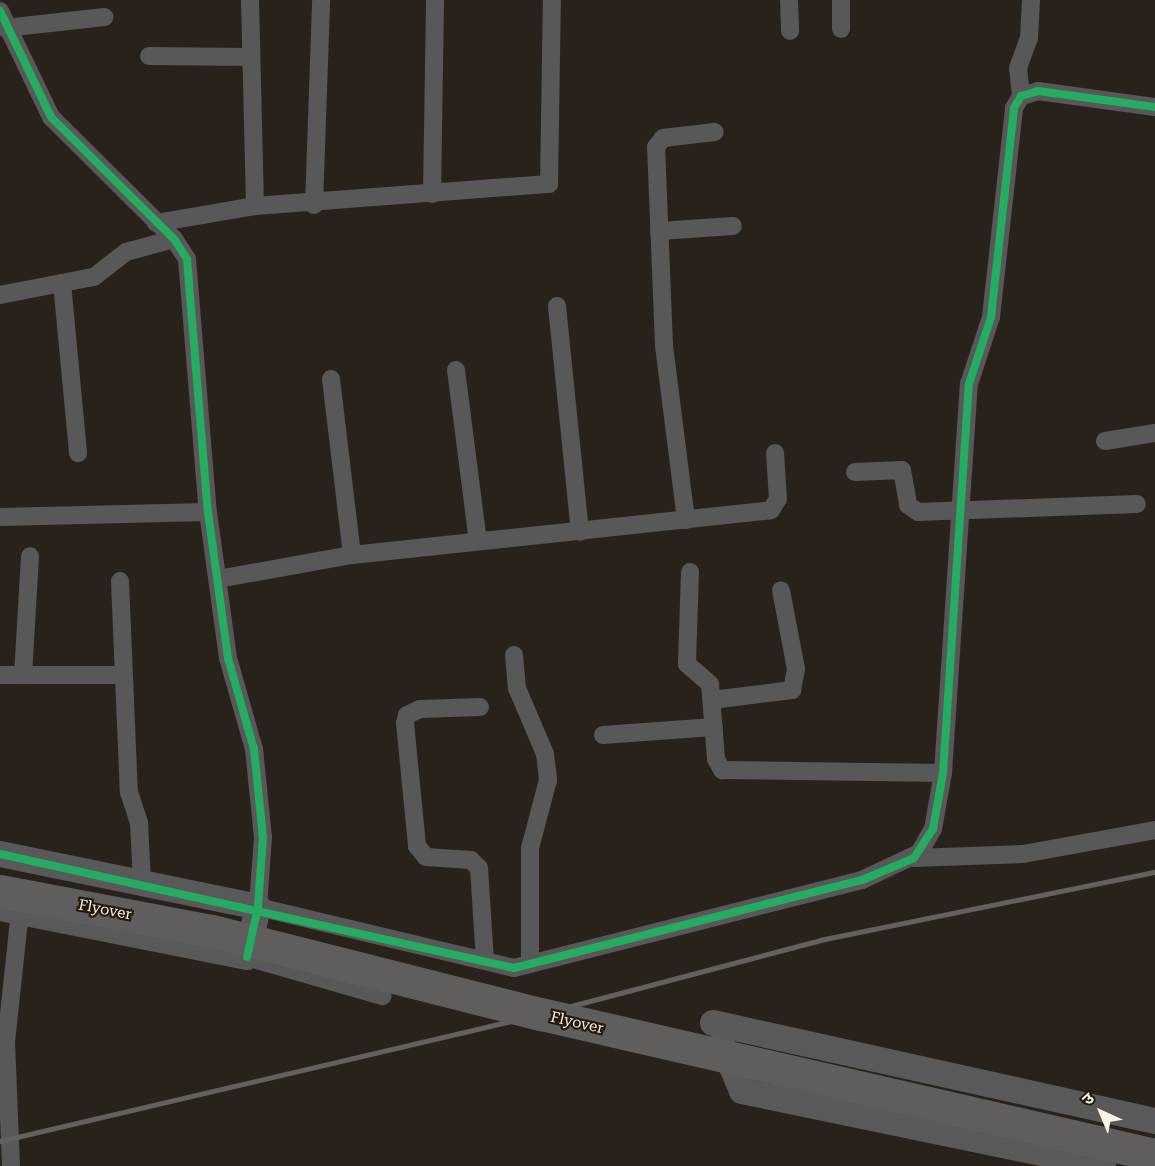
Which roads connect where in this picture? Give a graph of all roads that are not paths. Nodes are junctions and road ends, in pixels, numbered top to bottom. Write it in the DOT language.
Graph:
graph roads {
  1 [pos="250,0"];
  2 [pos="321,0"];
  3 [pos="435,0"];
  4 [pos="552,0"];
  5 [pos="789,0"];
  6 [pos="841,0"];
  7 [pos="1031,0"];
  8 [pos="104,17"];
  9 [pos="2,19"];
  10 [pos="841,28"];
  11 [pos="790,31"];
  12 [pos="148,56"];
  13 [pos="250,57"];
  14 [pos="1021,96"];
  15 [pos="1155,107"];
  16 [pos="716,132"];
  17 [pos="432,194"];
  18 [pos="314,205"];
  19 [pos="255,206"];
  20 [pos="156,223"];
  21 [pos="733,226"];
  22 [pos="659,231"];
  23 [pos="174,239"];
  24 [pos="62,283"];
  25 [pos="0,296"];
  26 [pos="557,306"];
  27 [pos="456,370"];
  28 [pos="331,379"];
  29 [pos="1155,433"];
  30 [pos="1105,441"];
  31 [pos="78,453"];
  32 [pos="775,453"];
  33 [pos="855,472"];
  34 [pos="1137,504"];
  35 [pos="959,510"];
  36 [pos="208,512"];
  37 [pos="0,517"];
  38 [pos="686,520"];
  39 [pos="580,532"];
  40 [pos="478,542"];
  41 [pos="352,555"];
  42 [pos="30,556"];
  43 [pos="690,572"];
  44 [pos="218,579"];
  45 [pos="120,581"];
  46 [pos="781,590"];
  47 [pos="514,656"];
  48 [pos="0,675"];
  49 [pos="23,675"];
  50 [pos="123,675"];
  51 [pos="712,700"];
  52 [pos="480,707"];
  53 [pos="714,727"];
  54 [pos="603,735"];
  55 [pos="942,773"];
  56 [pos="1155,830"];
  57 [pos="0,854"];
  58 [pos="914,858"];
  59 [pos="0,870"];
  60 [pos="142,883"];
  61 [pos="7,904"];
  62 [pos="258,907"];
  63 [pos="247,957"];
  64 [pos="485,961"];
  65 [pos="530,964"];
  66 [pos="382,996"];
  67 [pos="3,1042"];
  68 [pos="1155,1121"];
  69 [pos="1155,1134"];
  70 [pos="1155,1155"];
  71 [pos="11,1166"];
  72 [pos="1103,1166"];
  1 -- 13 [label="street"];
  2 -- 18 [label="street"];
  3 -- 17 [label="street"];
  4 -- 17 [label="street"];
  5 -- 11 [label="street"];
  6 -- 10 [label="street"];
  7 -- 14 [label="street"];
  8 -- 9 [label="street"];
  9 -- 20 [label="street"];
  12 -- 13 [label="street"];
  13 -- 19 [label="street"];
  14 -- 15 [label="street"];
  14 -- 35 [label="street"];
  16 -- 22 [label="street"];
  17 -- 18 [label="street"];
  18 -- 19 [label="street"];
  19 -- 20 [label="street"];
  20 -- 23 [label="street"];
  21 -- 22 [label="street"];
  22 -- 38 [label="street"];
  23 -- 24 [label="street"];
  23 -- 36 [label="street"];
  24 -- 25 [label="street"];
  24 -- 31 [label="street"];
  26 -- 39 [label="street"];
  27 -- 40 [label="street"];
  28 -- 41 [label="street"];
  29 -- 30 [label="street"];
  32 -- 38 [label="street"];
  33 -- 35 [label="street"];
  34 -- 35 [label="street"];
  35 -- 55 [label="street"];
  36 -- 37 [label="street"];
  36 -- 44 [label="street"];
  38 -- 39 [label="street"];
  39 -- 40 [label="street"];
  40 -- 41 [label="street"];
  41 -- 44 [label="street"];
  42 -- 49 [label="street"];
  43 -- 51 [label="street"];
  44 -- 62 [label="street"];
  45 -- 50 [label="street"];
  46 -- 51 [label="street"];
  47 -- 65 [label="street"];
  48 -- 49 [label="street"];
  49 -- 50 [label="street"];
  50 -- 60 [label="street"];
  51 -- 53 [label="street"];
  52 -- 64 [label="street"];
  53 -- 54 [label="street"];
  53 -- 55 [label="street"];
  55 -- 58 [label="street"];
  56 -- 58 [label="street"];
  57 -- 60 [label="street"];
  58 -- 65 [label="street"];
  59 -- 69 [label="highway, Flyover"];
  60 -- 62 [label="street"];
  61 -- 63 [label="street"];
  61 -- 67 [label="street"];
  61 -- 70 [label="highway, Flyover, bridge"];
  62 -- 63 [label="street"];
  62 -- 64 [label="street"];
  63 -- 66 [label="street"];
  64 -- 65 [label="street"];
  67 -- 71 [label="street"];
  68 -- 72 [label="street"];
}
